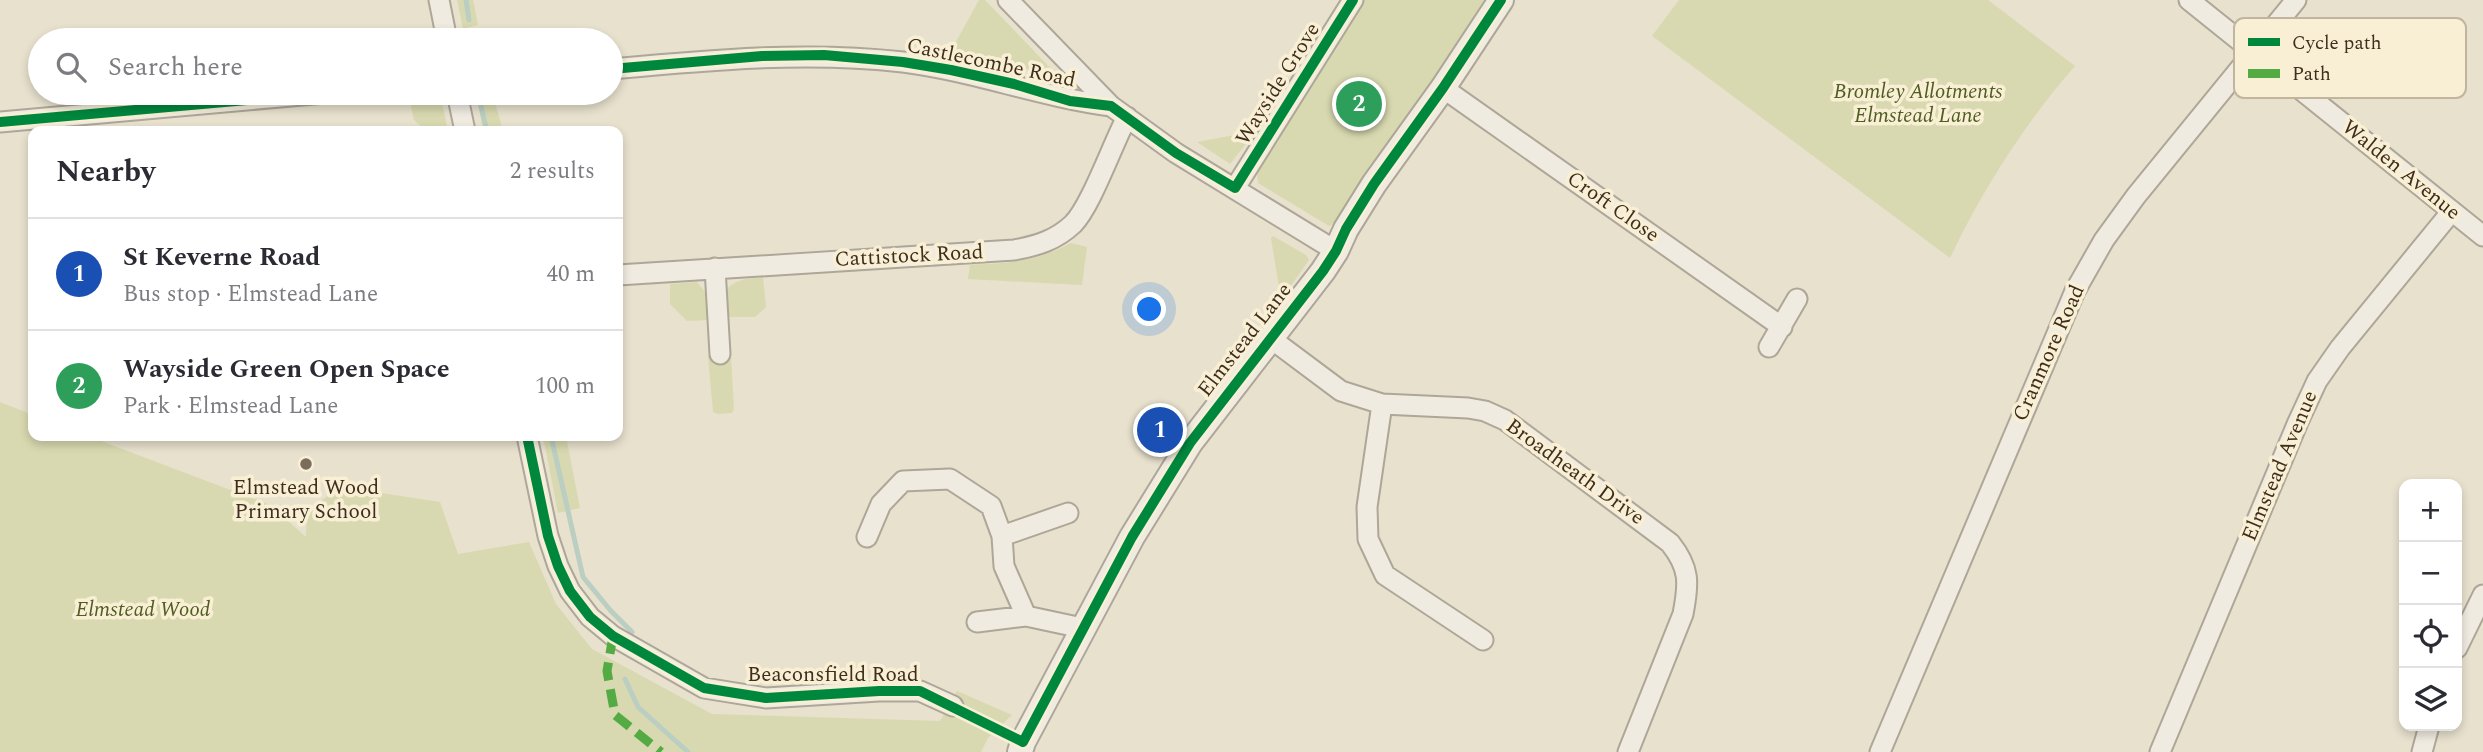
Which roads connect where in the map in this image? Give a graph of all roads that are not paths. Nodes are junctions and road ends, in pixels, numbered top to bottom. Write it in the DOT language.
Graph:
graph roads {
  1 [pos="439,0"];
  2 [pos="1008,0"];
  3 [pos="1353,0"];
  4 [pos="1501,0"];
  5 [pos="2189,0"];
  6 [pos="2296,0"];
  7 [pos="2281,18"];
  8 [pos="445,28"];
  9 [pos="2234,36"];
  10 [pos="623,68"];
  11 [pos="2234,75"];
  12 [pos="1443,88"];
  13 [pos="2311,98"];
  14 [pos="191,105"];
  15 [pos="460,105"];
  16 [pos="1119,112"];
  17 [pos="0,122"];
  18 [pos="464,126"];
  19 [pos="1235,188"];
  20 [pos="2452,211"];
  21 [pos="2483,236"];
  22 [pos="1336,251"];
  23 [pos="716,268"];
  24 [pos="623,275"];
  25 [pos="1797,299"];
  26 [pos="1782,327"];
  27 [pos="1270,338"];
  28 [pos="1769,347"];
  29 [pos="720,354"];
  30 [pos="1382,404"];
  31 [pos="528,441"];
  32 [pos="1068,513"];
  33 [pos="1002,536"];
  34 [pos="867,537"];
  35 [pos="2483,596"];
  36 [pos="1026,615"];
  37 [pos="977,622"];
  38 [pos="1082,628"];
  39 [pos="2462,638"];
  40 [pos="1483,640"];
  41 [pos="953,706"];
  42 [pos="2427,731"];
  43 [pos="1020,752"];
  44 [pos="1628,752"];
  45 [pos="1880,752"];
  46 [pos="2160,752"];
  47 [pos="2421,752"];
  1 -- 8 [label="street"];
  2 -- 16 [label="street"];
  3 -- 19 [label="street, Wayside Grove"];
  4 -- 12 [label="street, Elmstead Lane"];
  5 -- 9 [label="street, Walden Avenue"];
  6 -- 7 [label="street, Cranmore Road"];
  10 -- 16 [label="street, Castlecombe Road"];
  11 -- 45 [label="street, Cranmore Road"];
  12 -- 22 [label="street, Elmstead Lane"];
  12 -- 26 [label="street, Croft Close"];
  13 -- 20 [label="street, Walden Avenue"];
  14 -- 17 [label="street"];
  15 -- 18 [label="street"];
  16 -- 19 [label="street"];
  16 -- 23 [label="street, Cattistock Road"];
  19 -- 22 [label="street"];
  20 -- 21 [label="street, Walden Avenue"];
  20 -- 46 [label="street, Elmstead Avenue"];
  22 -- 27 [label="street, Elmstead Lane"];
  23 -- 24 [label="street, Cattistock Road"];
  23 -- 29 [label="street"];
  25 -- 26 [label="street"];
  26 -- 28 [label="street"];
  27 -- 30 [label="street, Broadheath Drive"];
  27 -- 38 [label="street, Elmstead Lane"];
  30 -- 40 [label="street"];
  30 -- 44 [label="street, Broadheath Drive"];
  31 -- 41 [label="street, Beaconsfield Road"];
  32 -- 33 [label="street"];
  33 -- 34 [label="street"];
  33 -- 36 [label="street"];
  35 -- 39 [label="street"];
  36 -- 37 [label="street"];
  36 -- 38 [label="street"];
  38 -- 43 [label="street, Elmstead Lane"];
  42 -- 47 [label="street"];
}
